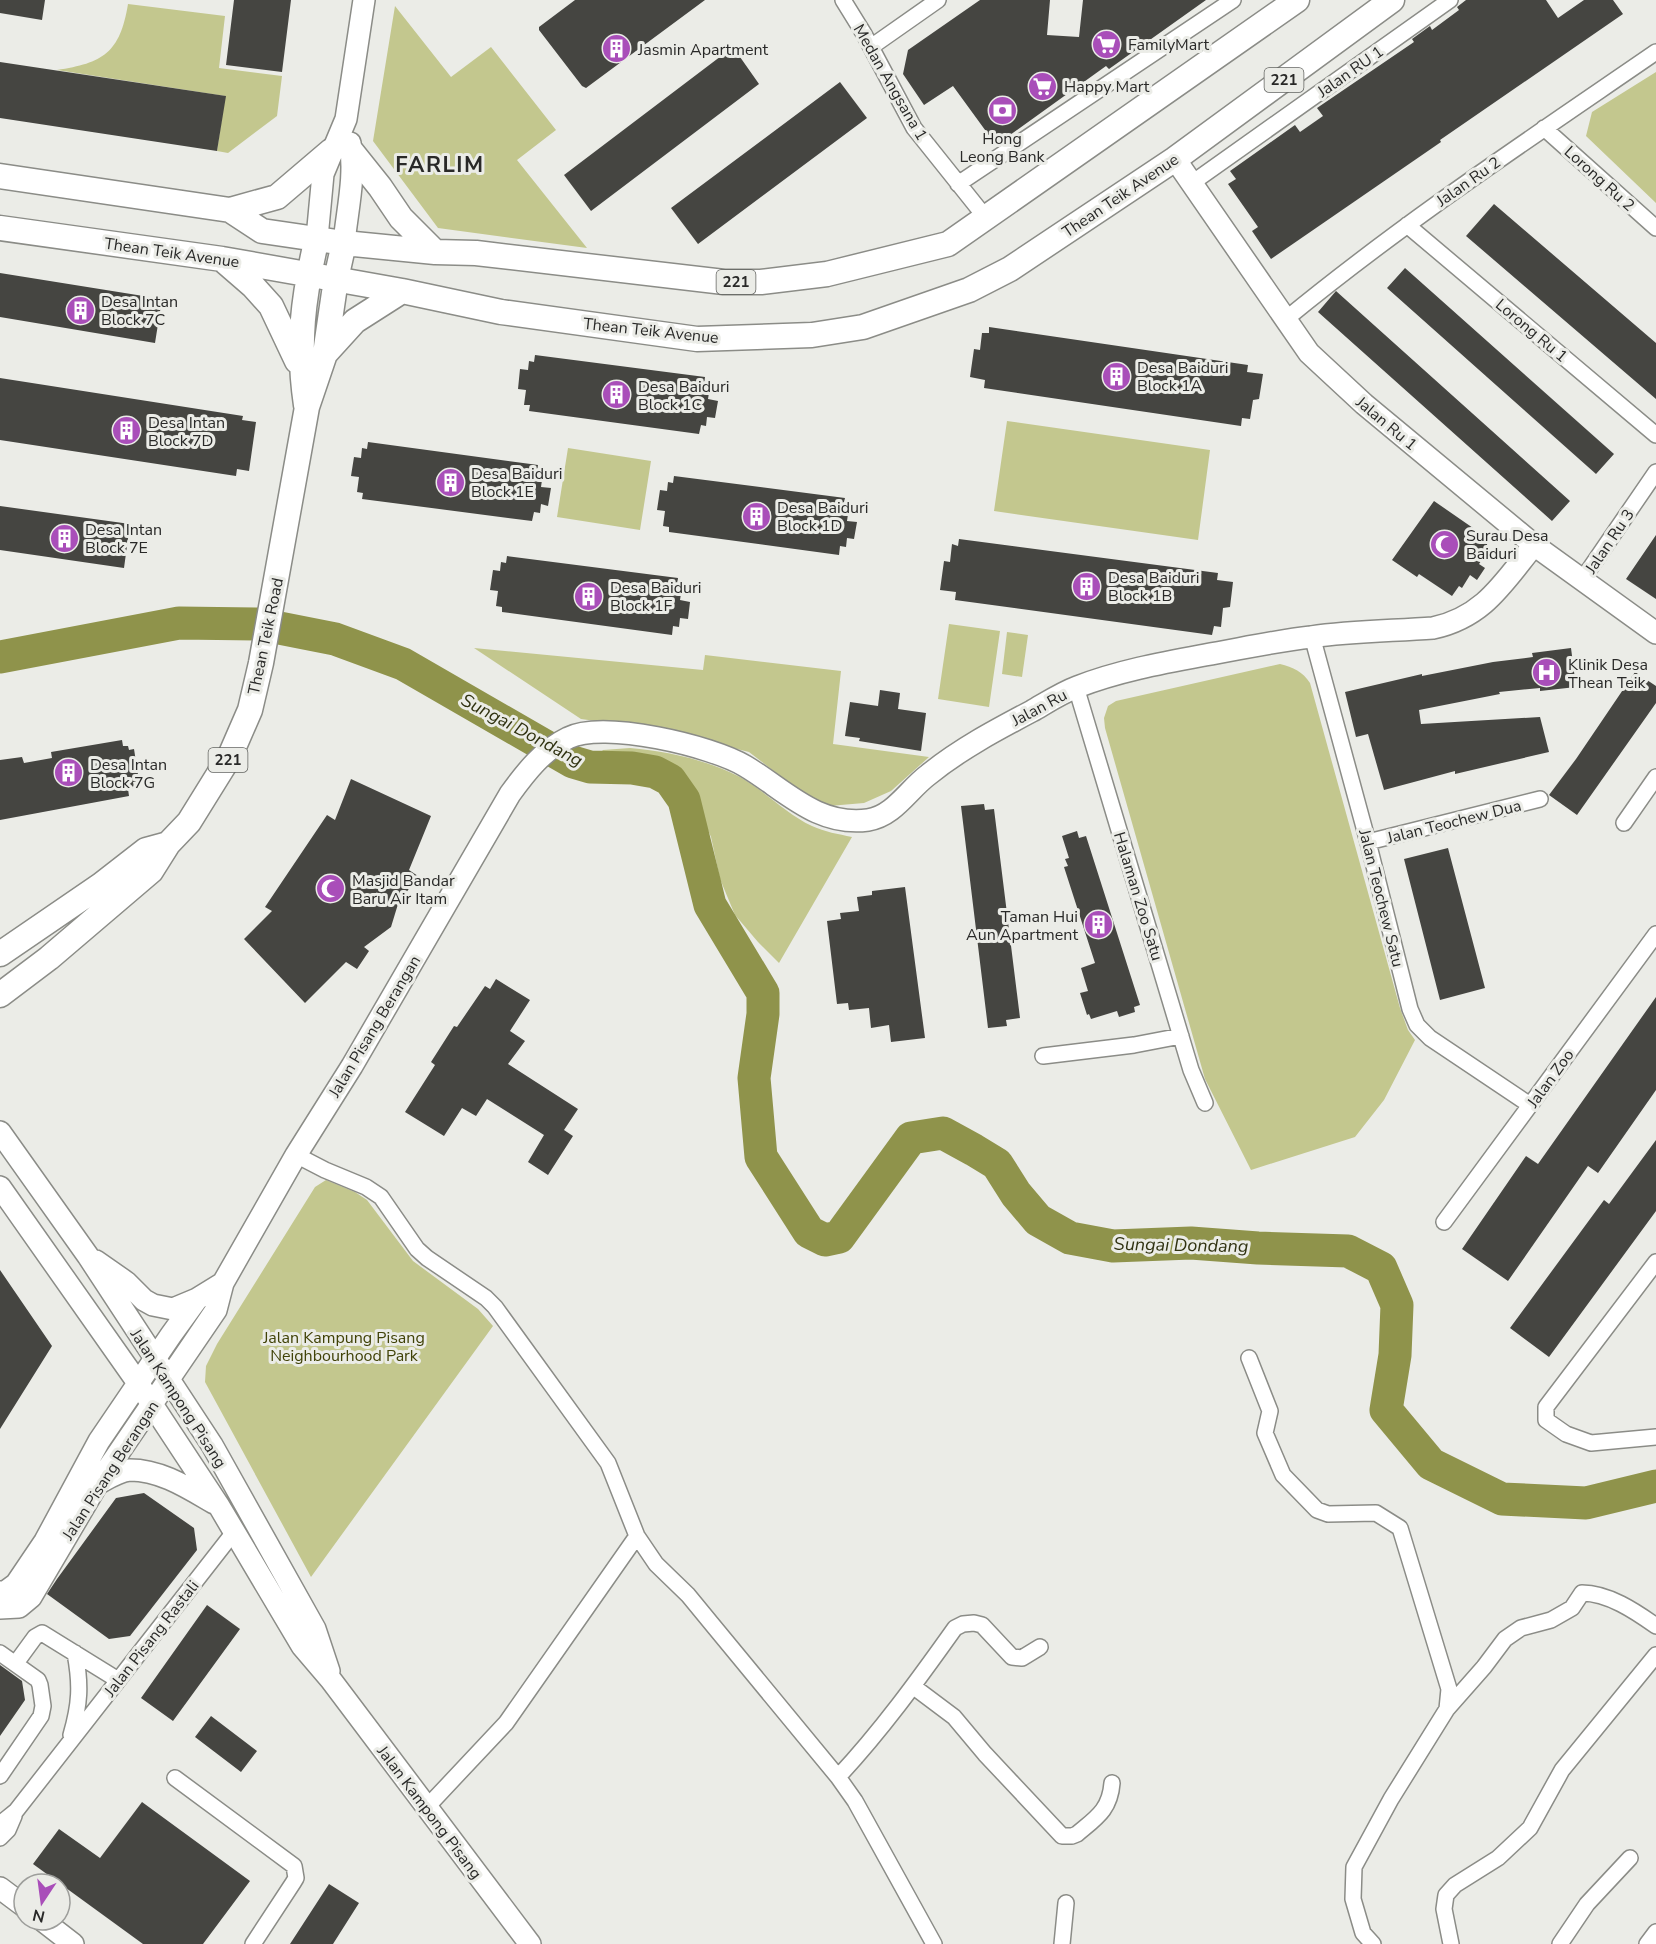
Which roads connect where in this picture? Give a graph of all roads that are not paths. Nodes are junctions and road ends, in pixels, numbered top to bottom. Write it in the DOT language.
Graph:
graph roads {
  1 [pos="364,0"];
  2 [pos="843,0"];
  3 [pos="938,0"];
  4 [pos="1233,0"];
  5 [pos="1297,0"];
  6 [pos="1392,0"];
  7 [pos="1450,0"];
  8 [pos="871,47"];
  9 [pos="1656,52"];
  10 [pos="1544,128"];
  11 [pos="341,151"];
  12 [pos="1175,159"];
  13 [pos="0,176"];
  14 [pos="1192,183"];
  15 [pos="958,184"];
  16 [pos="230,210"];
  17 [pos="986,218"];
  18 [pos="1407,225"];
  19 [pos="0,228"];
  20 [pos="1656,228"];
  21 [pos="317,238"];
  22 [pos="344,243"];
  23 [pos="435,252"];
  24 [pos="222,258"];
  25 [pos="308,274"];
  26 [pos="336,279"];
  27 [pos="402,291"];
  28 [pos="1286,319"];
  29 [pos="325,354"];
  30 [pos="301,371"];
  31 [pos="306,407"];
  32 [pos="1656,435"];
  33 [pos="1656,472"];
  34 [pos="1534,545"];
  35 [pos="1582,580"];
  36 [pos="1656,633"];
  37 [pos="1312,636"];
  38 [pos="1076,687"];
  39 [pos="558,743"];
  40 [pos="1656,777"];
  41 [pos="1540,799"];
  42 [pos="1624,823"];
  43 [pos="1368,842"];
  44 [pos="168,844"];
  45 [pos="1656,934"];
  46 [pos="0,954"];
  47 [pos="0,994"];
  48 [pos="1181,1036"];
  49 [pos="1043,1056"];
  50 [pos="1205,1103"];
  51 [pos="1530,1105"];
  52 [pos="0,1132"];
  53 [pos="296,1155"];
  54 [pos="0,1187"];
  55 [pos="1444,1222"];
  56 [pos="88,1256"];
  57 [pos="1656,1262"];
  58 [pos="223,1282"];
  59 [pos="196,1299"];
  60 [pos="1249,1358"];
  61 [pos="154,1359"];
  62 [pos="169,1379"];
  63 [pos="138,1383"];
  64 [pos="151,1406"];
  65 [pos="1656,1437"];
  66 [pos="98,1484"];
  67 [pos="219,1506"];
  68 [pos="234,1532"];
  69 [pos="637,1536"];
  70 [pos="0,1592"];
  71 [pos="0,1608"];
  72 [pos="1656,1626"];
  73 [pos="1040,1647"];
  74 [pos="0,1653"];
  75 [pos="75,1653"];
  76 [pos="1656,1655"];
  77 [pos="16,1663"];
  78 [pos="118,1680"];
  79 [pos="332,1680"];
  80 [pos="914,1687"];
  81 [pos="1448,1709"];
  82 [pos="69,1744"];
  83 [pos="0,1776"];
  84 [pos="838,1777"];
  85 [pos="175,1778"];
  86 [pos="1112,1783"];
  87 [pos="427,1807"];
  88 [pos="16,1811"];
  89 [pos="0,1824"];
  90 [pos="0,1838"];
  91 [pos="1630,1858"];
  92 [pos="1066,1903"];
  93 [pos="58,1932"];
  94 [pos="1656,1932"];
  95 [pos="73,1944"];
  96 [pos="253,1944"];
  97 [pos="530,1944"];
  98 [pos="934,1944"];
  99 [pos="1062,1944"];
  100 [pos="1373,1944"];
  101 [pos="1451,1944"];
  102 [pos="1560,1944"];
  103 [pos="1647,1944"];
  1 -- 11 [label="street"];
  2 -- 8 [label="street, Medan Angsana 1"];
  3 -- 8 [label="street"];
  4 -- 15 [label="street"];
  5 -- 17 [label="main road, 221"];
  6 -- 12 [label="main road, Thean Teik Avenue / 221"];
  7 -- 14 [label="street, Jalan RU 1"];
  8 -- 15 [label="street, Medan Angsana 1"];
  9 -- 10 [label="street, Jalan Ru 2"];
  10 -- 18 [label="street, Jalan Ru 2"];
  10 -- 20 [label="street, Lorong Ru 2"];
  11 -- 16 [label="main road"];
  11 -- 21 [label="street"];
  11 -- 22 [label="street"];
  11 -- 23 [label="main road"];
  12 -- 14 [label="street, Jalan Ru 1"];
  12 -- 27 [label="main road, Thean Teik Avenue / 221"];
  13 -- 16 [label="main road"];
  14 -- 28 [label="street, Jalan Ru 1"];
  15 -- 17 [label="street, Medan Angsana 1"];
  16 -- 21 [label="main road"];
  17 -- 23 [label="main road, 221"];
  18 -- 28 [label="street, Jalan Ru 2"];
  18 -- 32 [label="street, Lorong Ru 1"];
  19 -- 24 [label="main road, Thean Teik Avenue"];
  21 -- 22 [label="main road, 221"];
  21 -- 25 [label="main road, Thean Teik Road"];
  22 -- 23 [label="main road, 221"];
  22 -- 26 [label="main road, Thean Teik Road"];
  24 -- 25 [label="main road, Thean Teik Avenue"];
  24 -- 30 [label="main road"];
  25 -- 26 [label="main road, Thean Teik Avenue / 221"];
  25 -- 30 [label="main road, Thean Teik Road / 221"];
  26 -- 27 [label="main road, Thean Teik Avenue / 221"];
  26 -- 29 [label="main road, Thean Teik Road / 221"];
  27 -- 29 [label="main road"];
  28 -- 34 [label="street, Jalan Ru 1"];
  29 -- 31 [label="main road, Thean Teik Road / 221"];
  30 -- 31 [label="main road, Thean Teik Road / 221"];
  31 -- 44 [label="main road, Thean Teik Road / 221"];
  33 -- 35 [label="street, Jalan Ru 3"];
  34 -- 35 [label="street, Jalan Ru 1"];
  34 -- 37 [label="street, Jalan Ru"];
  35 -- 36 [label="street, Jalan Ru 1"];
  37 -- 38 [label="street, Jalan Ru"];
  37 -- 43 [label="street, Jalan Teochew Satu"];
  38 -- 39 [label="street, Jalan Ru"];
  38 -- 48 [label="street, Halaman Zoo Satu"];
  39 -- 53 [label="street, Jalan Pisang Berangan"];
  40 -- 42 [label="street"];
  41 -- 43 [label="street, Jalan Teochew Dua"];
  43 -- 51 [label="street, Jalan Teochew Satu"];
  44 -- 46 [label="main road, Thean Teik Road / 221"];
  44 -- 47 [label="main road, Thean Teik Road / 221"];
  45 -- 51 [label="street, Jalan Zoo"];
  48 -- 49 [label="street"];
  48 -- 50 [label="street, Halaman Zoo Satu"];
  51 -- 55 [label="street, Jalan Zoo"];
  52 -- 56 [label="street, Jalan Kampong Pisang"];
  53 -- 58 [label="street, Jalan Pisang Berangan"];
  53 -- 69 [label="street"];
  54 -- 63 [label="street, Jalan Kampong Pisang"];
  56 -- 59 [label="street"];
  56 -- 61 [label="street, Jalan Kampong Pisang"];
  57 -- 65 [label="street"];
  58 -- 59 [label="street, Jalan Pisang Berangan"];
  58 -- 62 [label="street, Jalan Pisang Berangan"];
  59 -- 61 [label="street, Jalan Pisang Berangan"];
  60 -- 81 [label="street"];
  61 -- 62 [label="street, Jalan Kampong Pisang"];
  61 -- 63 [label="street, Jalan Pisang Berangan"];
  62 -- 64 [label="street, Jalan Pisang Berangan"];
  62 -- 79 [label="street, Jalan Kampong Pisang"];
  63 -- 64 [label="street, Jalan Kampong Pisang"];
  63 -- 70 [label="street, Jalan Pisang Berangan"];
  64 -- 66 [label="street, Jalan Pisang Berangan"];
  64 -- 67 [label="street, Jalan Kampong Pisang"];
  66 -- 67 [label="street"];
  66 -- 71 [label="street, Jalan Pisang Berangan"];
  67 -- 68 [label="street, Jalan Kampong Pisang"];
  68 -- 78 [label="street, Jalan Pisang Rastali"];
  68 -- 79 [label="street, Jalan Kampong Pisang"];
  69 -- 84 [label="street"];
  69 -- 87 [label="street"];
  72 -- 81 [label="street"];
  73 -- 80 [label="street"];
  74 -- 77 [label="street"];
  75 -- 77 [label="street"];
  75 -- 78 [label="street"];
  75 -- 82 [label="street, Jalan Pisang Rastali"];
  76 -- 101 [label="street"];
  77 -- 83 [label="street"];
  78 -- 82 [label="street, Jalan Pisang Rastali"];
  79 -- 87 [label="street, Jalan Kampong Pisang"];
  80 -- 84 [label="street"];
  80 -- 86 [label="street"];
  81 -- 100 [label="street"];
  82 -- 88 [label="street, Jalan Pisang Rastali"];
  84 -- 98 [label="street"];
  85 -- 96 [label="street"];
  87 -- 97 [label="street, Jalan Kampong Pisang"];
  88 -- 89 [label="street, Jalan Pisang Rastali"];
  88 -- 90 [label="street, Jalan Pisang Rastali"];
  91 -- 102 [label="street"];
  92 -- 99 [label="street"];
  93 -- 95 [label="street"];
  94 -- 103 [label="street"];
}
